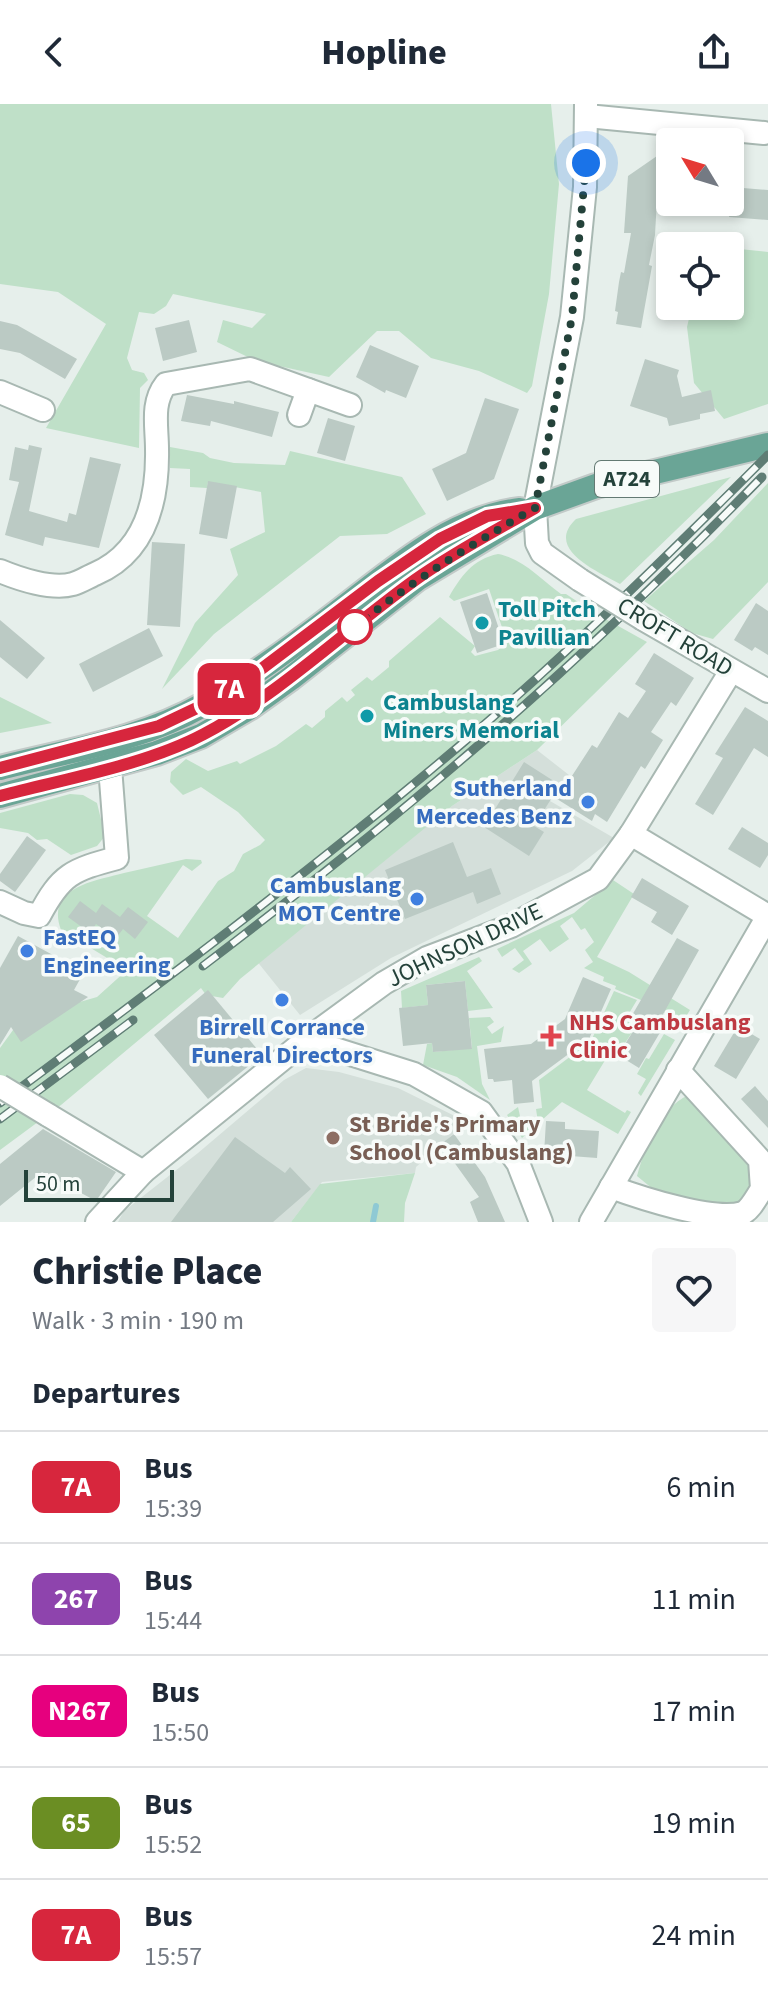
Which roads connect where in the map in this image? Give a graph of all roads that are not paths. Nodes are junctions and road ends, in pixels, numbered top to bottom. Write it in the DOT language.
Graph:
graph roads {
  1 [pos="587,110"];
  2 [pos="767,134"];
  3 [pos="308,390"];
  4 [pos="0,392"];
  5 [pos="350,405"];
  6 [pos="43,410"];
  7 [pos="299,415"];
  8 [pos="768,445"];
  9 [pos="535,508"];
  10 [pos="0,571"];
  11 [pos="731,671"];
  12 [pos="768,691"];
  13 [pos="110,767"];
  14 [pos="0,768"];
  15 [pos="0,796"];
  16 [pos="631,834"];
  17 [pos="0,902"];
  18 [pos="768,916"];
  19 [pos="306,1040"];
  20 [pos="678,1070"];
  21 [pos="0,1086"];
  22 [pos="143,1172"];
  23 [pos="611,1187"];
  24 [pos="97,1222"];
  25 [pos="541,1222"];
  26 [pos="591,1222"];
  1 -- 2 [label="street"];
  1 -- 9 [label="street, CROFT ROAD"];
  3 -- 5 [label="street"];
  3 -- 7 [label="street"];
  3 -- 10 [label="street"];
  4 -- 6 [label="street"];
  8 -- 9 [label="main road, A724"];
  9 -- 11 [label="street, CROFT ROAD, bridge"];
  9 -- 13 [label="main road, A724"];
  9 -- 14 [label="main road, A724"];
  11 -- 12 [label="street, CROFT ROAD"];
  11 -- 16 [label="street, JOHNSON DRIVE"];
  13 -- 15 [label="main road, A724"];
  13 -- 17 [label="street"];
  16 -- 18 [label="street"];
  16 -- 19 [label="street, JOHNSON DRIVE"];
  18 -- 20 [label="street"];
  19 -- 22 [label="street, JOHNSON DRIVE"];
  19 -- 25 [label="street"];
  20 -- 23 [label="street"];
  20 -- 23 [label="street"];
  21 -- 22 [label="street, bridge"];
  22 -- 24 [label="street, JOHNSON DRIVE"];
  23 -- 26 [label="street"];
}
